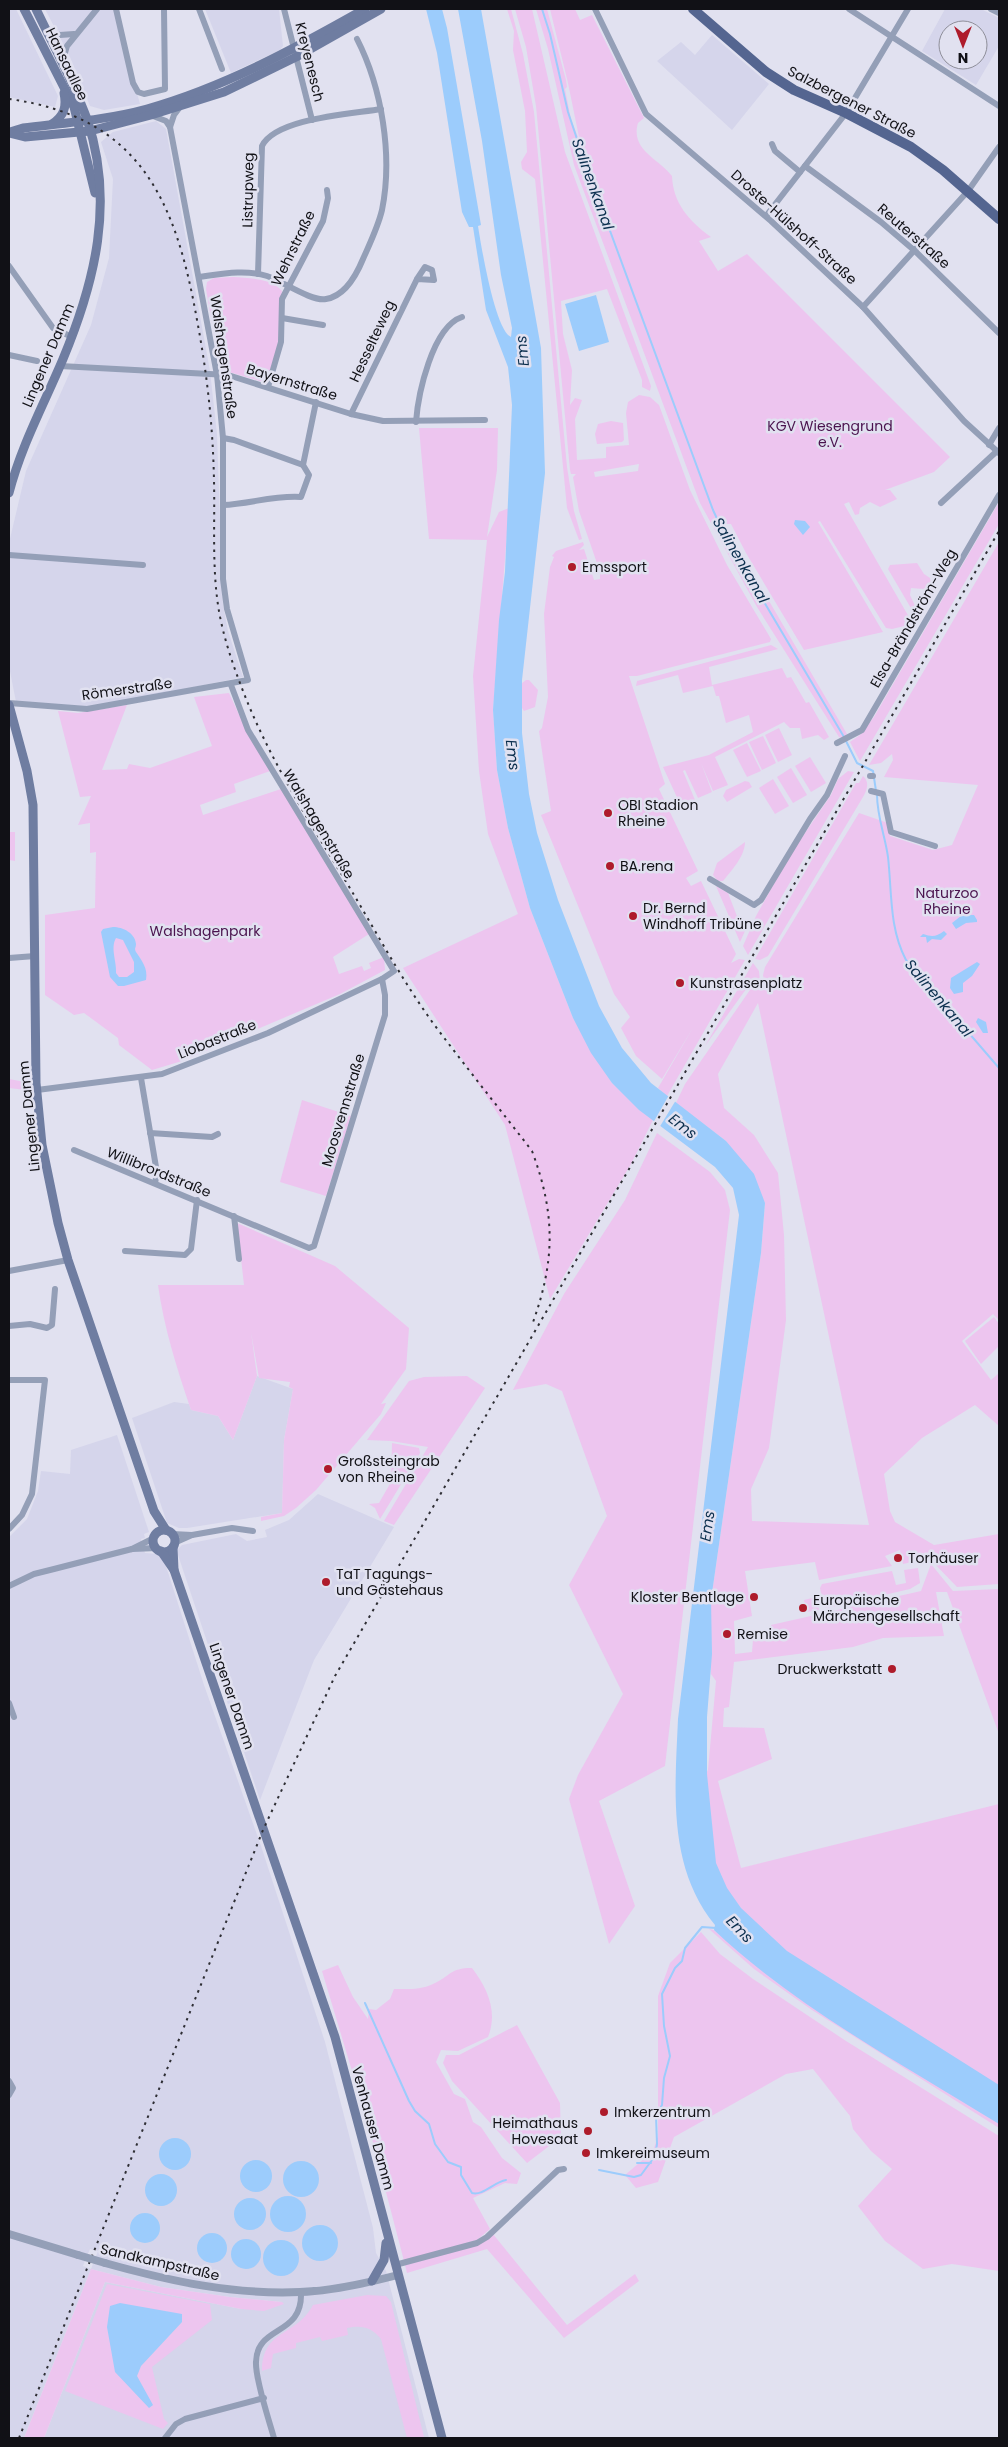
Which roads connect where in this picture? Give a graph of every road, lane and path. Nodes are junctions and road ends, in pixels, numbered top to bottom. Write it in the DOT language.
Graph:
graph roads {
  1 [pos="24,9"];
  2 [pos="36,9"];
  3 [pos="97,9"];
  4 [pos="116,9"];
  5 [pos="164,9"];
  6 [pos="199,9"];
  7 [pos="284,9"];
  8 [pos="365,9"];
  9 [pos="381,9"];
  10 [pos="595,9"];
  11 [pos="694,9"];
  12 [pos="849,9"];
  13 [pos="908,9"];
  14 [pos="990,9"];
  15 [pos="999,13"];
  16 [pos="46,30"];
  17 [pos="74,34"];
  18 [pos="892,38"];
  19 [pos="357,39"];
  20 [pos="295,53"];
  21 [pos="62,63"];
  22 [pos="222,68"];
  23 [pos="63,86"];
  24 [pos="999,106"];
  25 [pos="180,107"];
  26 [pos="381,109"];
  27 [pos="846,113"];
  28 [pos="151,115"];
  29 [pos="82,120"];
  30 [pos="312,120"];
  31 [pos="52,124"];
  32 [pos="170,127"];
  33 [pos="85,132"];
  34 [pos="9,133"];
  35 [pos="772,144"];
  36 [pos="999,147"];
  37 [pos="805,166"];
  38 [pos="800,172"];
  39 [pos="327,190"];
  40 [pos="968,192"];
  41 [pos="766,216"];
  42 [pos="999,219"];
  43 [pos="915,251"];
  44 [pos="9,266"];
  45 [pos="258,274"];
  46 [pos="199,277"];
  47 [pos="416,279"];
  48 [pos="290,285"];
  49 [pos="863,307"];
  50 [pos="462,317"];
  51 [pos="282,318"];
  52 [pos="323,325"];
  53 [pos="999,333"];
  54 [pos="72,337"];
  55 [pos="9,355"];
  56 [pos="37,360"];
  57 [pos="60,366"];
  58 [pos="217,375"];
  59 [pos="268,387"];
  60 [pos="316,402"];
  61 [pos="351,414"];
  62 [pos="485,420"];
  63 [pos="416,422"];
  64 [pos="999,428"];
  65 [pos="223,438"];
  66 [pos="989,445"];
  67 [pos="998,452"];
  68 [pos="303,465"];
  69 [pos="9,493"];
  70 [pos="999,495"];
  71 [pos="941,503"];
  72 [pos="223,505"];
  73 [pos="9,555"];
  74 [pos="142,565"];
  75 [pos="248,680"];
  76 [pos="231,685"];
  77 [pos="9,704"];
  78 [pos="838,743"];
  79 [pos="845,756"];
  80 [pos="874,791"];
  81 [pos="936,846"];
  82 [pos="710,879"];
  83 [pos="35,956"];
  84 [pos="9,958"];
  85 [pos="394,971"];
  86 [pos="382,979"];
  87 [pos="141,1078"];
  88 [pos="37,1090"];
  89 [pos="150,1133"];
  90 [pos="218,1134"];
  91 [pos="74,1150"];
  92 [pos="155,1183"];
  93 [pos="197,1200"];
  94 [pos="234,1216"];
  95 [pos="314,1246"];
  96 [pos="125,1251"];
  97 [pos="239,1258"];
  98 [pos="68,1260"];
  99 [pos="9,1271"];
  100 [pos="55,1289"];
  101 [pos="9,1326"];
  102 [pos="9,1380"];
  103 [pos="154,1511"];
  104 [pos="9,1529"];
  105 [pos="253,1531"];
  106 [pos="155,1536"];
  107 [pos="171,1539"];
  108 [pos="132,1549"];
  109 [pos="159,1549"];
  110 [pos="174,1570"];
  111 [pos="9,1586"];
  112 [pos="9,1703"];
  113 [pos="14,1717"];
  114 [pos="263,1830"];
  115 [pos="9,2081"];
  116 [pos="9,2095"];
  117 [pos="564,2169"];
  118 [pos="383,2218"];
  119 [pos="9,2234"];
  120 [pos="395,2265"];
  121 [pos="398,2275"];
  122 [pos="372,2281"];
  123 [pos="301,2292"];
  124 [pos="264,2398"];
  125 [pos="165,2438"];
  126 [pos="274,2438"];
  127 [pos="442,2438"];
  1 -- 23 [label="main road, Hansaallee"];
  2 -- 16 [label="main road, Hansaallee"];
  3 -- 17 [label="street"];
  4 -- 5 [label="street"];
  6 -- 22 [label="street"];
  7 -- 20 [label="street, Kreyenesch"];
  8 -- 20 [label="main road"];
  9 -- 20 [label="main road"];
  10 -- 41 [label="street, Droste-Hülshoff-Straße"];
  11 -- 27 [label="main road, Salzbergener Straße"];
  12 -- 18 [label="street"];
  13 -- 18 [label="street"];
  14 -- 15 [label="street"];
  16 -- 17 [label="street"];
  16 -- 21 [label="main road, Hansaallee"];
  17 -- 21 [label="street"];
  18 -- 24 [label="street"];
  18 -- 27 [label="street"];
  19 -- 26 [label="street"];
  20 -- 25 [label="main road"];
  20 -- 29 [label="main road"];
  20 -- 30 [label="street, Kreyenesch"];
  21 -- 29 [label="main road, Hansaallee"];
  23 -- 29 [label="main road, Hansaallee"];
  23 -- 31 [label="main road"];
  25 -- 28 [label="main road"];
  25 -- 32 [label="street"];
  26 -- 30 [label="street, Listrupweg"];
  26 -- 48 [label="street"];
  27 -- 37 [label="street"];
  27 -- 40 [label="main road, Salzbergener Straße"];
  28 -- 32 [label="street"];
  28 -- 33 [label="main road"];
  29 -- 31 [label="main road"];
  29 -- 33 [label="main road, Hansaallee"];
  30 -- 45 [label="street, Listrupweg"];
  31 -- 34 [label="main road"];
  32 -- 46 [label="street, Walshagenstraße"];
  33 -- 34 [label="main road"];
  33 -- 54 [label="main road, Lingener Damm"];
  35 -- 38 [label="street"];
  36 -- 40 [label="street"];
  37 -- 38 [label="street"];
  37 -- 43 [label="street, Reuterstraße"];
  38 -- 41 [label="street"];
  39 -- 48 [label="street, Wehrstraße"];
  40 -- 42 [label="main road, Salzbergener Straße"];
  40 -- 43 [label="street"];
  41 -- 49 [label="street, Droste-Hülshoff-Straße"];
  43 -- 49 [label="street"];
  43 -- 53 [label="street, Reuterstraße"];
  44 -- 54 [label="street"];
  45 -- 46 [label="street"];
  45 -- 48 [label="street"];
  46 -- 58 [label="street, Walshagenstraße"];
  47 -- 61 [label="street, Hesselteweg"];
  48 -- 51 [label="street, Wehrstraße"];
  49 -- 66 [label="street, Droste-Hülshoff-Straße"];
  50 -- 63 [label="street"];
  51 -- 52 [label="street"];
  51 -- 59 [label="street, Wehrstraße"];
  54 -- 57 [label="main road, Lingener Damm"];
  55 -- 56 [label="street"];
  57 -- 58 [label="street, Bayernstraße"];
  57 -- 69 [label="main road, Lingener Damm"];
  58 -- 59 [label="street, Bayernstraße"];
  58 -- 65 [label="street, Walshagenstraße"];
  59 -- 60 [label="street, Bayernstraße"];
  60 -- 61 [label="street, Bayernstraße"];
  60 -- 68 [label="street"];
  61 -- 63 [label="street, Bayernstraße"];
  62 -- 63 [label="street, Bayernstraße"];
  64 -- 66 [label="street"];
  65 -- 68 [label="street"];
  65 -- 72 [label="street, Walshagenstraße"];
  66 -- 67 [label="street, Droste-Hülshoff-Straße"];
  67 -- 71 [label="street, Droste-Hülshoff-Straße"];
  68 -- 72 [label="street"];
  70 -- 78 [label="street, Elsa-Brändström-Weg"];
  72 -- 75 [label="street, Walshagenstraße"];
  73 -- 74 [label="street"];
  75 -- 76 [label="street, Römerstraße"];
  76 -- 77 [label="street, Römerstraße"];
  76 -- 85 [label="street, Walshagenstraße"];
  77 -- 83 [label="main road, Lingener Damm"];
  79 -- 82 [label="street"];
  80 -- 81 [label="street"];
  83 -- 84 [label="street"];
  83 -- 88 [label="main road, Lingener Damm"];
  85 -- 86 [label="street, Liobastraße"];
  86 -- 87 [label="street, Liobastraße"];
  86 -- 95 [label="street, Moosvennstraße"];
  87 -- 88 [label="street, Liobastraße"];
  87 -- 89 [label="street"];
  88 -- 98 [label="main road, Lingener Damm"];
  89 -- 90 [label="street"];
  89 -- 92 [label="street"];
  91 -- 92 [label="street, Willibrordstraße"];
  92 -- 93 [label="street, Willibrordstraße"];
  93 -- 94 [label="street, Willibrordstraße"];
  93 -- 96 [label="street"];
  94 -- 95 [label="street, Willibrordstraße"];
  94 -- 97 [label="street"];
  98 -- 99 [label="street"];
  98 -- 103 [label="main road, Lingener Damm"];
  100 -- 101 [label="street"];
  102 -- 104 [label="street"];
  103 -- 106 [label="main road, Lingener Damm"];
  103 -- 107 [label="main road, Lingener Damm"];
  105 -- 107 [label="street"];
  106 -- 107 [label="main road"];
  106 -- 108 [label="street"];
  106 -- 109 [label="main road, Lingener Damm"];
  107 -- 109 [label="main road"];
  107 -- 110 [label="main road, Lingener Damm"];
  108 -- 109 [label="street"];
  108 -- 111 [label="street"];
  109 -- 110 [label="main road, Lingener Damm"];
  110 -- 114 [label="main road, Lingener Damm"];
  112 -- 113 [label="street"];
  114 -- 118 [label="main road, Venhauser Damm"];
  115 -- 116 [label="street"];
  117 -- 120 [label="street"];
  118 -- 120 [label="main road, Venhauser Damm"];
  118 -- 122 [label="main road"];
  119 -- 123 [label="street, Sandkampstraße, bridge"];
  120 -- 121 [label="main road, Venhauser Damm"];
  121 -- 122 [label="street, Sandkampstraße"];
  121 -- 127 [label="main road, Venhauser Damm"];
  122 -- 123 [label="street, Sandkampstraße"];
  123 -- 124 [label="street"];
  124 -- 125 [label="street"];
  124 -- 126 [label="street"];
}
